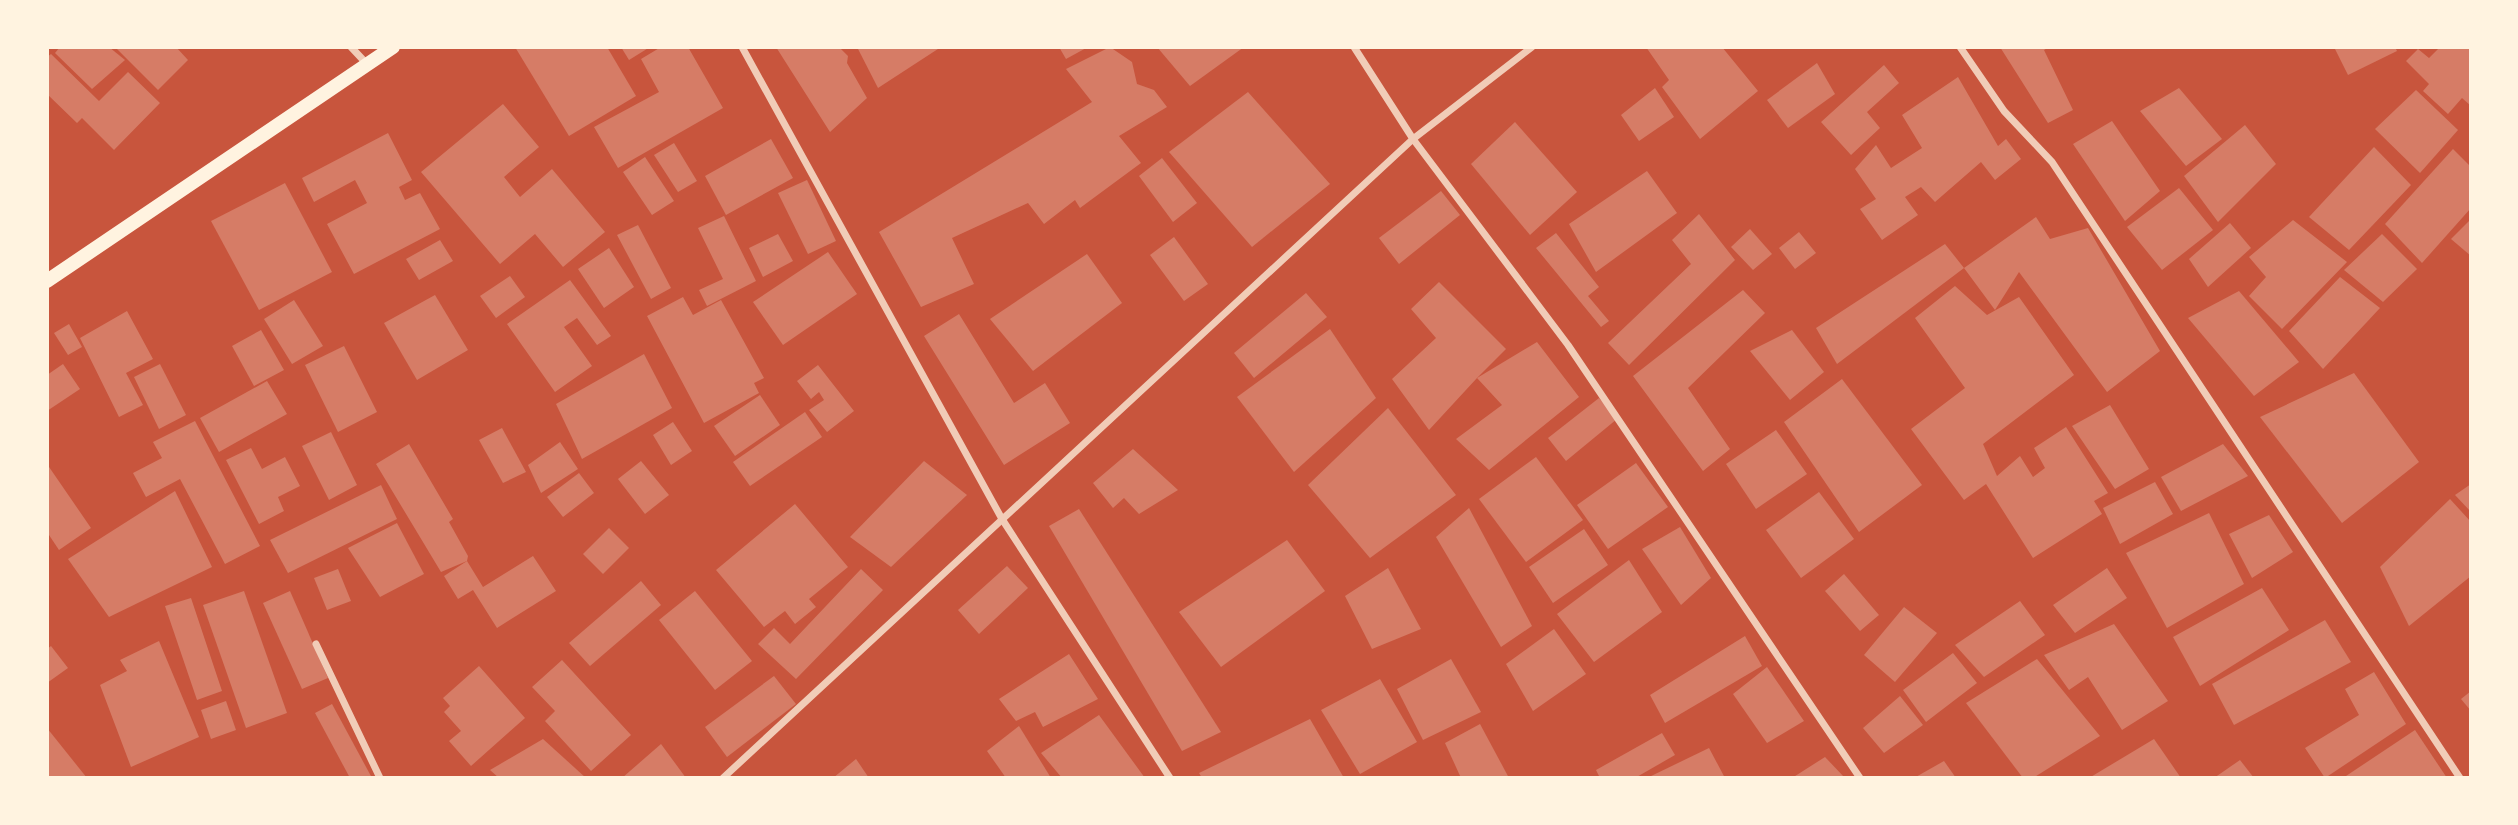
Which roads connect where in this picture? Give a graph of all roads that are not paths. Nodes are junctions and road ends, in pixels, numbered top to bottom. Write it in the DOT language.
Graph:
graph roads {
  1 [pos="351,47"];
  2 [pos="393,47"];
  3 [pos="742,47"];
  4 [pos="1354,47"];
  5 [pos="1532,47"];
  6 [pos="1960,47"];
  7 [pos="366,63"];
  8 [pos="1413,139"];
  9 [pos="47,281"];
  10 [pos="1002,519"];
  11 [pos="316,644"];
  12 [pos="380,778"];
  13 [pos="723,778"];
  14 [pos="1170,778"];
  15 [pos="1860,778"];
  16 [pos="2460,778"];
  1 -- 7 [label="street"];
  2 -- 7 [label="main road"];
  3 -- 10 [label="street"];
  4 -- 8 [label="street"];
  5 -- 8 [label="street"];
  6 -- 16 [label="street"];
  7 -- 9 [label="main road"];
  8 -- 10 [label="street"];
  8 -- 15 [label="street"];
  10 -- 13 [label="street"];
  10 -- 14 [label="street"];
  11 -- 12 [label="street"];
}
